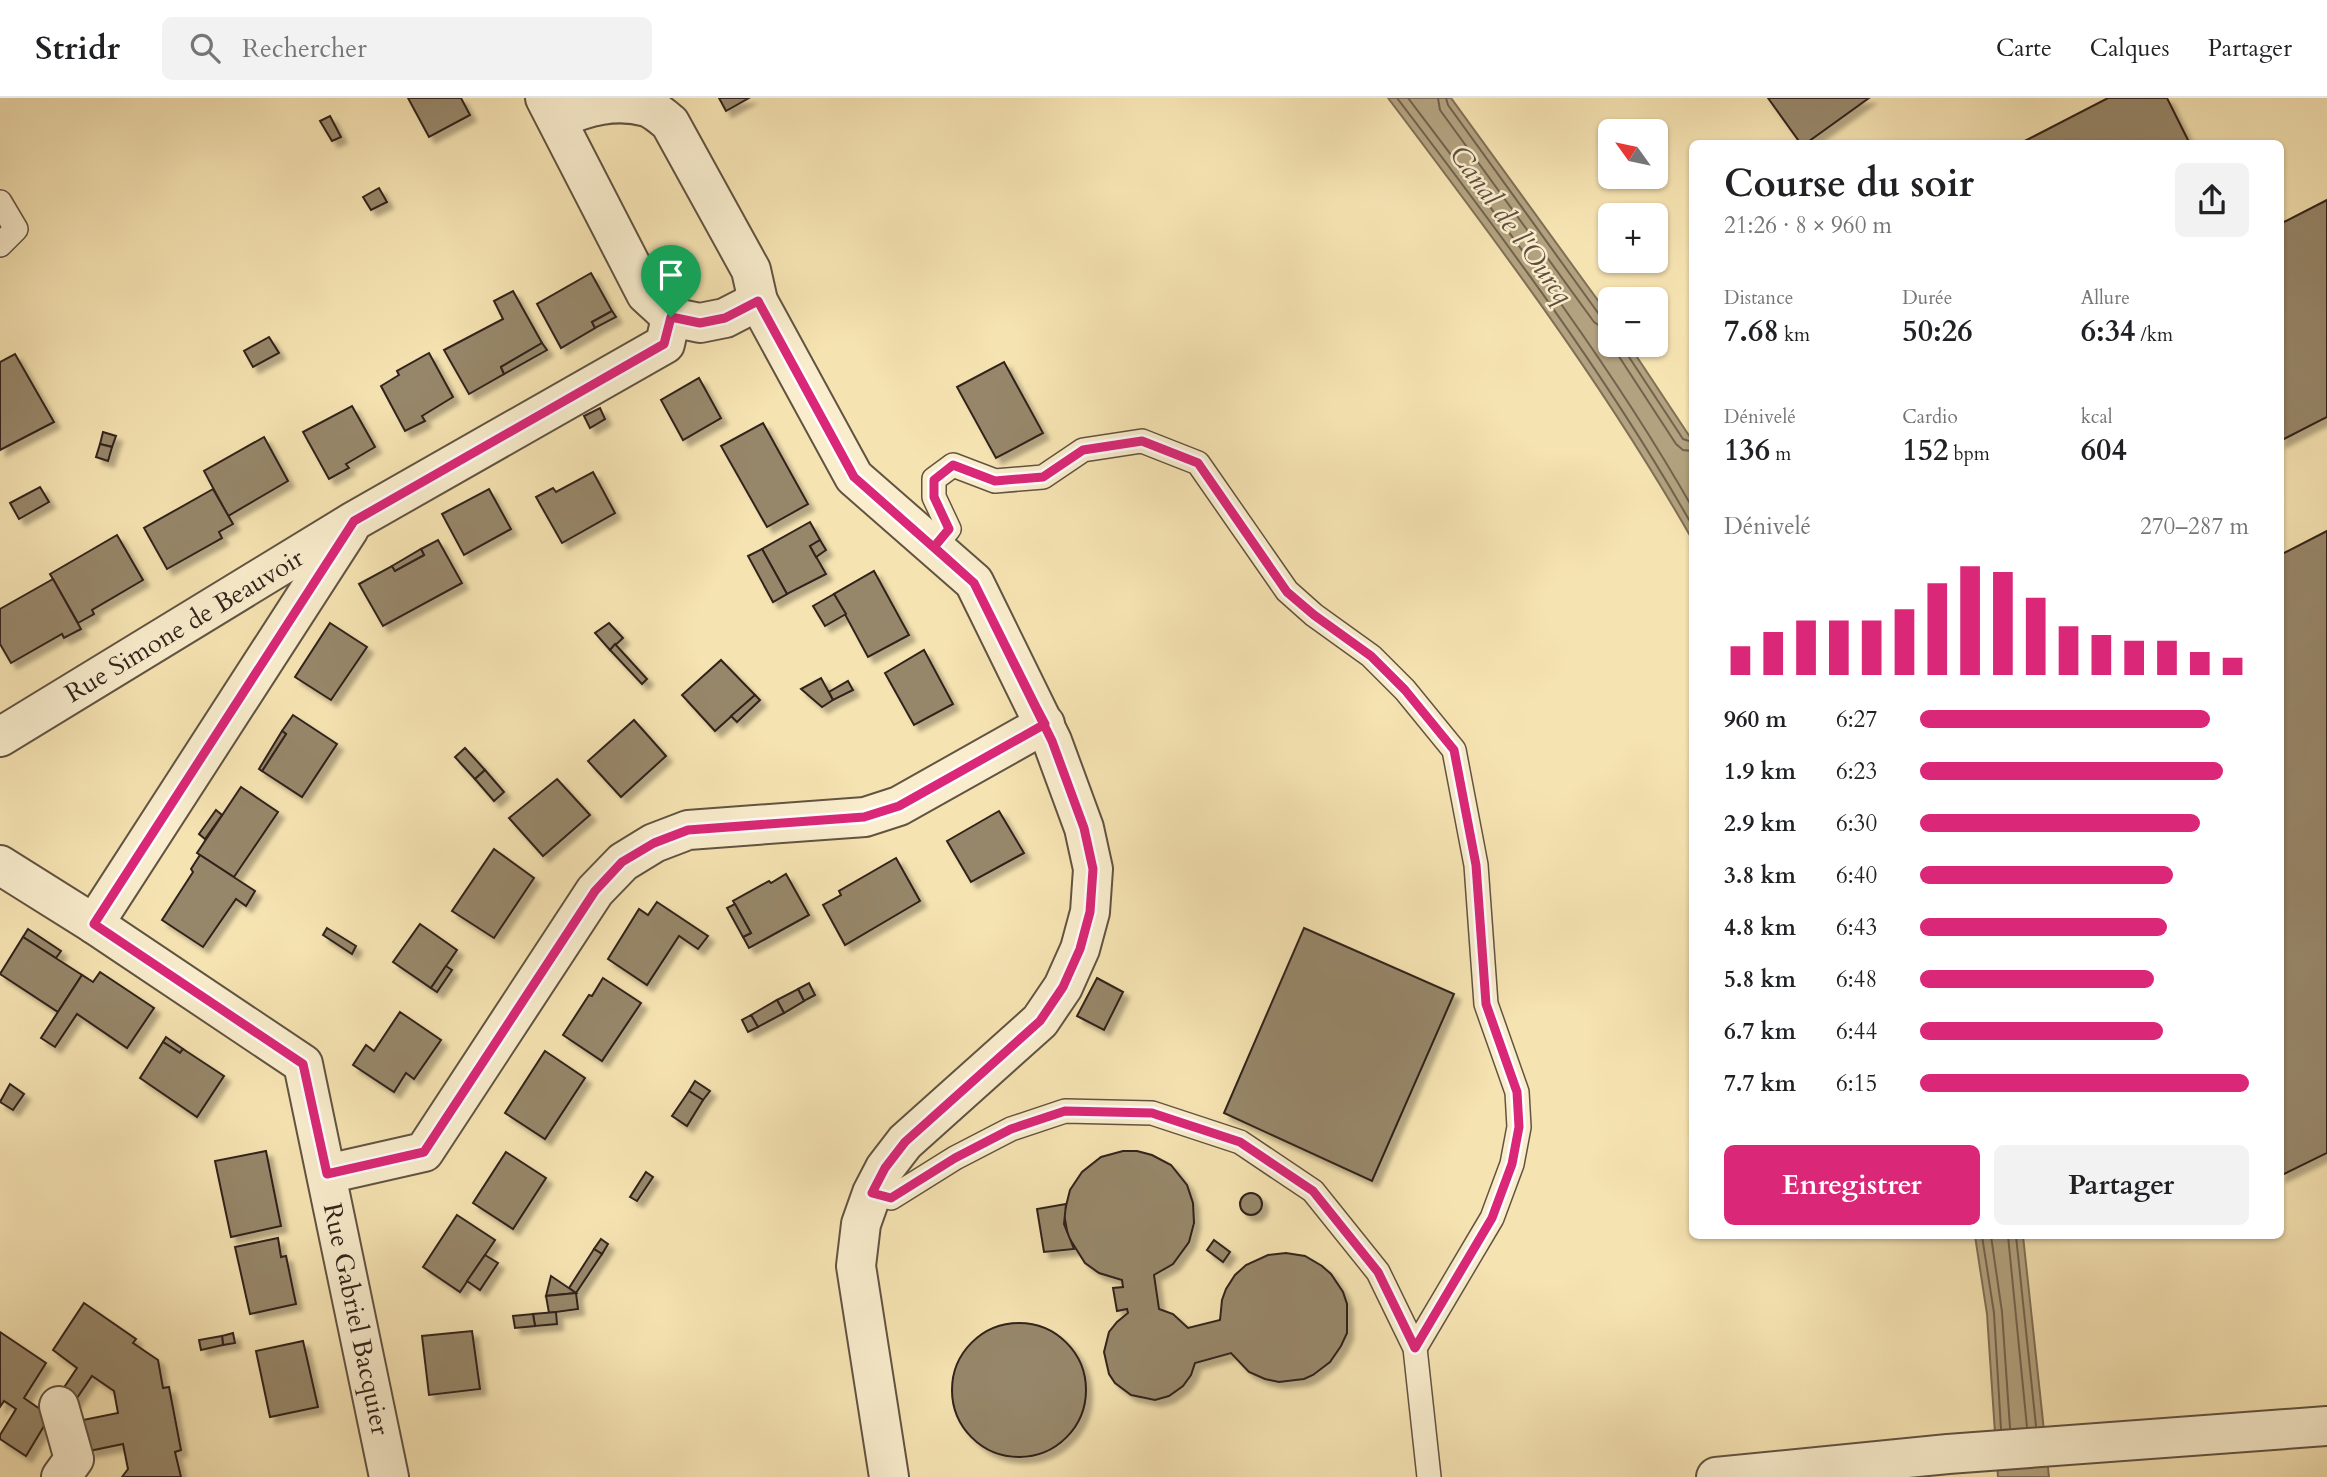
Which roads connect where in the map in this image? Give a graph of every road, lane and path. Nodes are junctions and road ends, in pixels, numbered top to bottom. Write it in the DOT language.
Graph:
graph roads {
  1 [pos="551,109"];
  2 [pos="0,202"];
  3 [pos="0,246"];
  4 [pos="758,301"];
  5 [pos="671,317"];
  6 [pos="354,521"];
  7 [pos="934,547"];
  8 [pos="1045,724"];
  9 [pos="0,737"];
  10 [pos="0,865"];
  11 [pos="94,924"];
  12 [pos="327,1174"];
  13 [pos="872,1193"];
  14 [pos="1415,1348"];
  15 [pos="59,1406"];
  16 [pos="2327,1426"];
  17 [pos="61,1477"];
  18 [pos="389,1477"];
  19 [pos="889,1477"];
  20 [pos="1429,1477"];
  21 [pos="1716,1477"];
  1 -- 4 [label="street"];
  1 -- 5 [label="street"];
  2 -- 3 [label="lane"];
  4 -- 5 [label="street"];
  4 -- 7 [label="street"];
  5 -- 6 [label="street, Rue Simone de Beauvoir"];
  6 -- 9 [label="street, Rue Simone de Beauvoir"];
  6 -- 11 [label="street"];
  7 -- 8 [label="street"];
  7 -- 14 [label="lane"];
  8 -- 12 [label="street"];
  8 -- 13 [label="street"];
  10 -- 11 [label="street, Rue Gabriel Bacquier"];
  11 -- 12 [label="street, Rue Gabriel Bacquier"];
  12 -- 18 [label="street, Rue Gabriel Bacquier"];
  13 -- 14 [label="lane"];
  13 -- 19 [label="street"];
  14 -- 20 [label="lane"];
  15 -- 17 [label="street"];
  16 -- 21 [label="street"];
}
